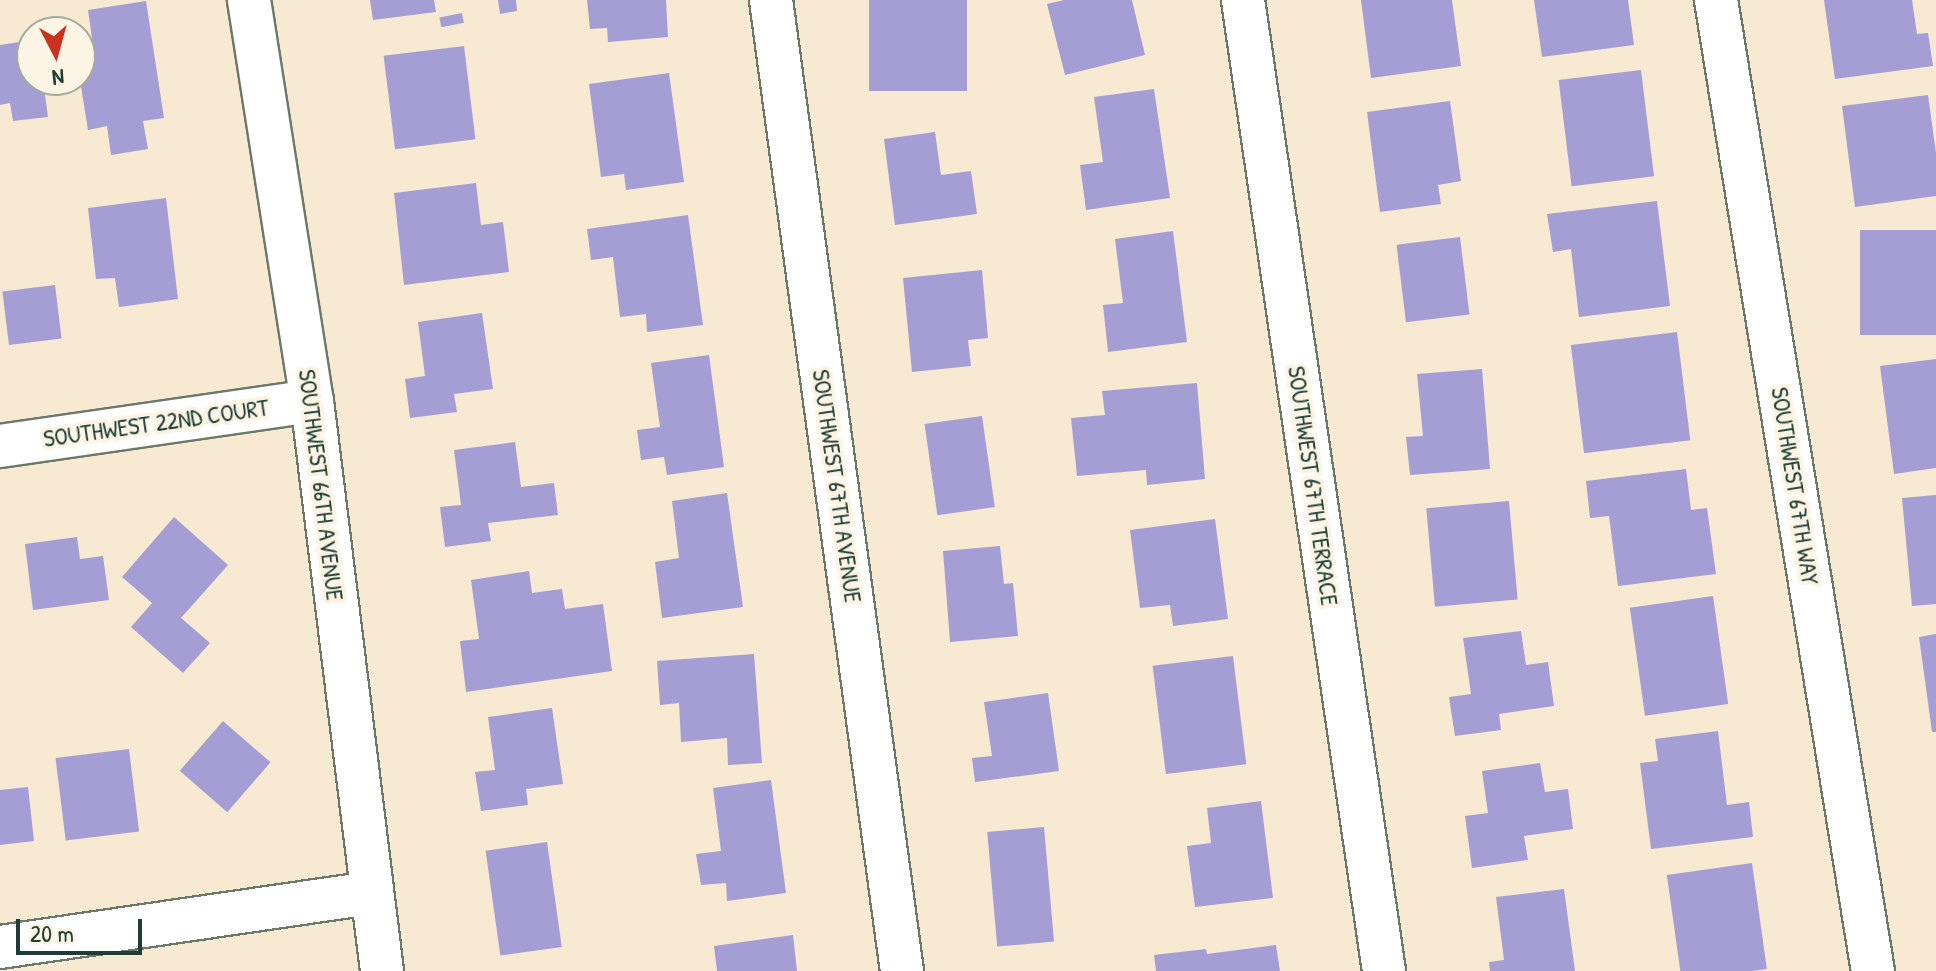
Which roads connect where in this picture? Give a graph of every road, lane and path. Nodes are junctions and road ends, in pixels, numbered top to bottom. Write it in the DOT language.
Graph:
graph roads {
  1 [pos="249,0"];
  2 [pos="771,0"];
  3 [pos="1243,0"];
  4 [pos="1716,0"];
  5 [pos="312,401"];
  6 [pos="0,446"];
  7 [pos="372,893"];
  8 [pos="0,947"];
  9 [pos="382,971"];
  10 [pos="902,971"];
  11 [pos="1384,971"];
  12 [pos="1873,971"];
  1 -- 5 [label="street, SOUTHWEST 66TH AVENUE"];
  2 -- 10 [label="street, SOUTHWEST 67TH AVENUE"];
  3 -- 11 [label="street, SOUTHWEST 67TH TERRACE"];
  4 -- 12 [label="street, SOUTHWEST 67TH WAY"];
  5 -- 6 [label="street, SOUTHWEST 22ND COURT"];
  5 -- 7 [label="street, SOUTHWEST 66TH AVENUE"];
  7 -- 8 [label="street"];
  7 -- 9 [label="street, SOUTHWEST 66TH AVENUE"];
}
